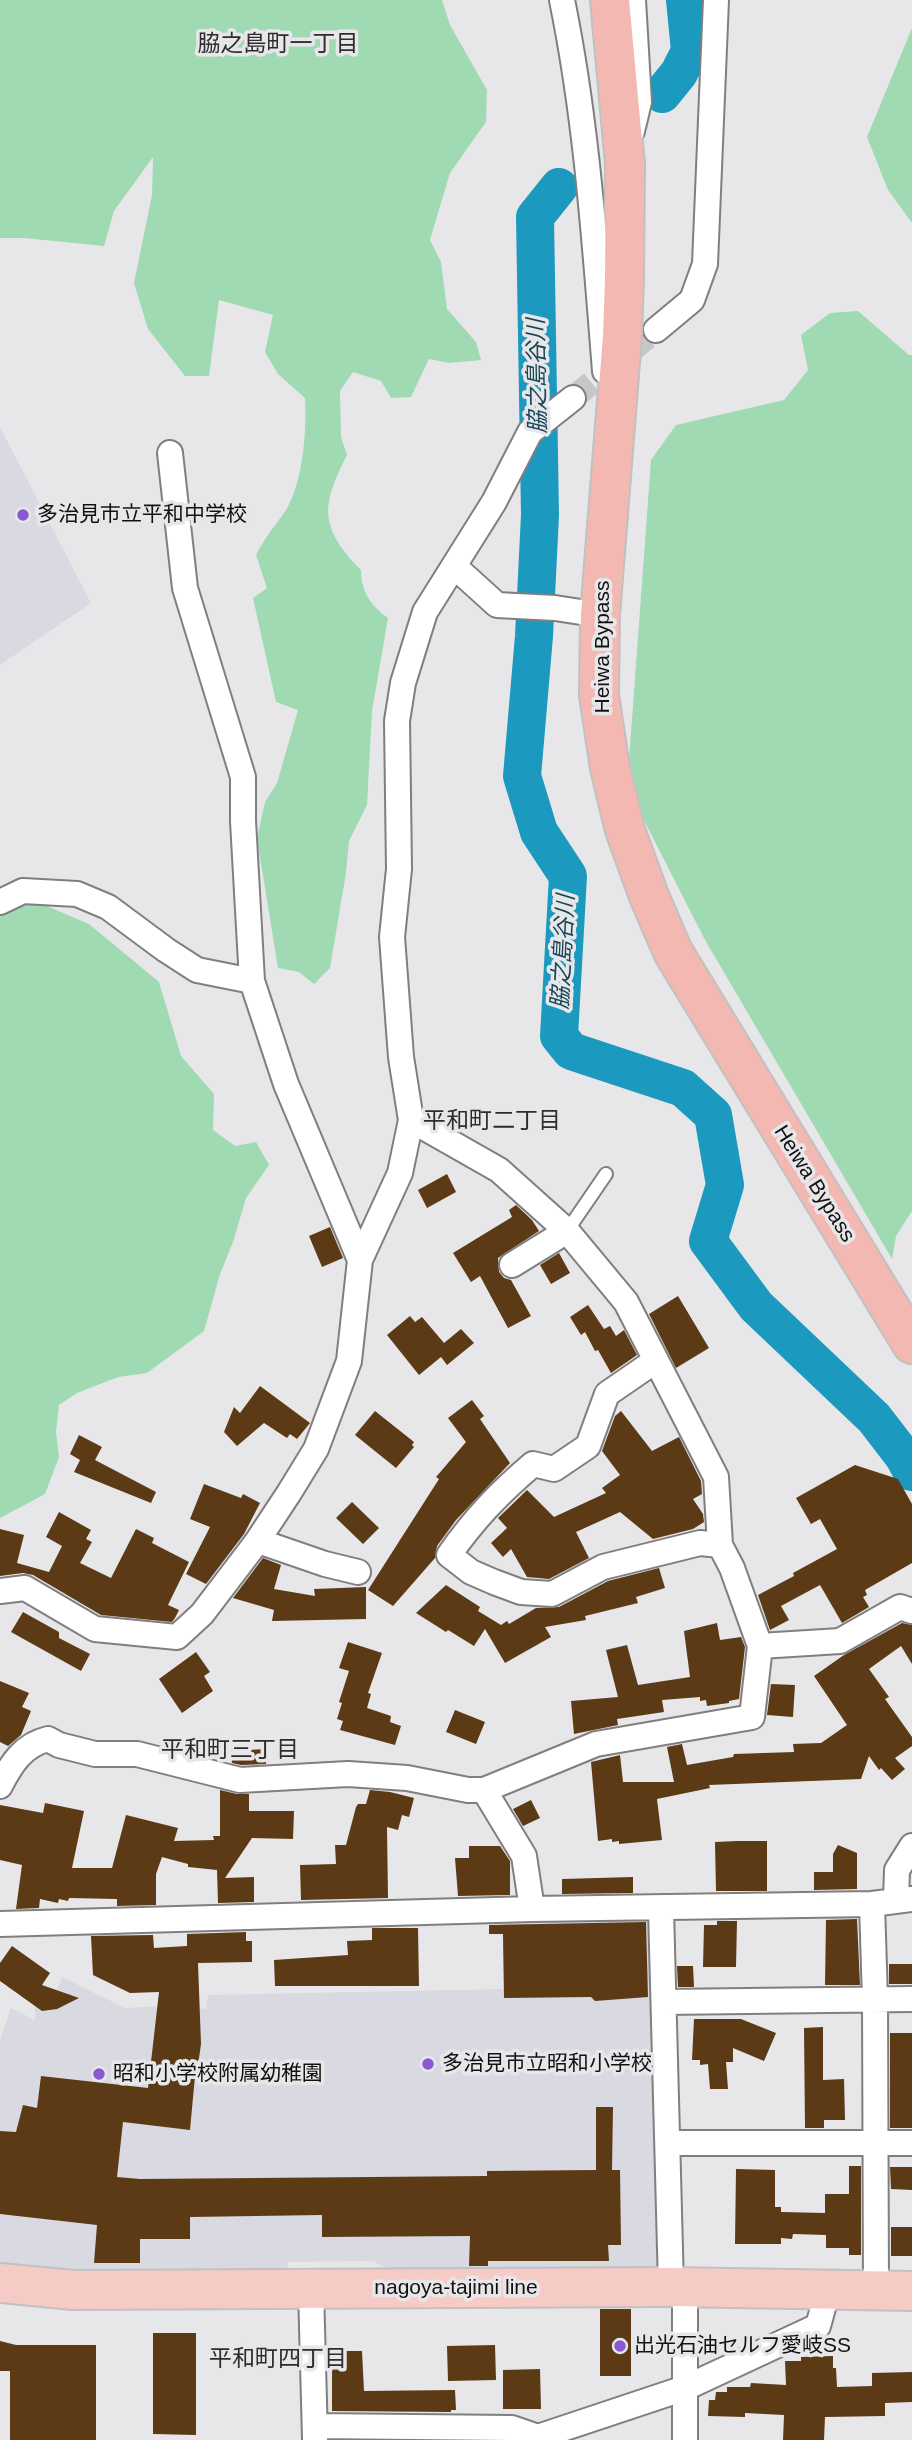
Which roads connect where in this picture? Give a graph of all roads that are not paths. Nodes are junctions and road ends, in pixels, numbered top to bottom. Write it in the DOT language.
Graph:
graph roads {
  1 [pos="562,0"];
  2 [pos="610,0"];
  3 [pos="633,0"];
  4 [pos="716,0"];
  5 [pos="625,163"];
  6 [pos="656,330"];
  7 [pos="565,403"];
  8 [pos="170,453"];
  9 [pos="613,462"];
  10 [pos="454,566"];
  11 [pos="600,615"];
  12 [pos="0,902"];
  13 [pos="252,981"];
  14 [pos="411,1120"];
  15 [pos="606,1174"];
  16 [pos="567,1231"];
  17 [pos="360,1260"];
  18 [pos="512,1265"];
  19 [pos="912,1344"];
  20 [pos="655,1361"];
  21 [pos="256,1543"];
  22 [pos="720,1545"];
  23 [pos="358,1572"];
  24 [pos="0,1591"];
  25 [pos="912,1611"];
  26 [pos="760,1646"];
  27 [pos="0,1786"];
  28 [pos="484,1790"];
  29 [pos="912,1846"];
  30 [pos="893,1901"];
  31 [pos="532,1909"];
  32 [pos="661,1909"];
  33 [pos="0,1924"];
  34 [pos="912,1999"];
  35 [pos="875,2000"];
  36 [pos="664,2002"];
  37 [pos="668,2143"];
  38 [pos="875,2143"];
  39 [pos="912,2143"];
  40 [pos="0,2283"];
  41 [pos="678,2288"];
  42 [pos="312,2289"];
  43 [pos="828,2290"];
  44 [pos="894,2291"];
  45 [pos="685,2388"];
  46 [pos="315,2433"];
  47 [pos="531,2439"];
  48 [pos="685,2440"];
  1 -- 9 [label="street"];
  2 -- 5 [label="highway, Heiwa Bypass"];
  3 -- 5 [label="street"];
  4 -- 6 [label="street"];
  5 -- 9 [label="highway, Heiwa Bypass"];
  7 -- 10 [label="street"];
  8 -- 13 [label="street"];
  9 -- 11 [label="highway, Heiwa Bypass"];
  10 -- 11 [label="street"];
  10 -- 14 [label="street"];
  11 -- 19 [label="highway, Heiwa Bypass"];
  12 -- 13 [label="street"];
  13 -- 17 [label="street"];
  14 -- 16 [label="street"];
  14 -- 17 [label="street"];
  15 -- 16 [label="lane"];
  16 -- 18 [label="street"];
  16 -- 20 [label="street"];
  17 -- 21 [label="street"];
  20 -- 22 [label="street"];
  20 -- 22 [label="street"];
  21 -- 23 [label="street"];
  21 -- 24 [label="street"];
  22 -- 26 [label="street"];
  25 -- 26 [label="street"];
  26 -- 28 [label="street"];
  27 -- 28 [label="street"];
  28 -- 31 [label="street"];
  29 -- 30 [label="street"];
  30 -- 32 [label="street"];
  30 -- 35 [label="street"];
  31 -- 32 [label="street"];
  31 -- 33 [label="street"];
  32 -- 36 [label="street"];
  34 -- 35 [label="street"];
  35 -- 36 [label="street"];
  35 -- 38 [label="street"];
  36 -- 37 [label="street"];
  37 -- 38 [label="street"];
  37 -- 41 [label="street"];
  38 -- 39 [label="street"];
  38 -- 44 [label="street"];
  40 -- 42 [label="main road, nagoya-tajimi line"];
  41 -- 42 [label="main road, nagoya-tajimi line"];
  41 -- 43 [label="main road, nagoya-tajimi line"];
  41 -- 45 [label="street"];
  42 -- 46 [label="street"];
  43 -- 44 [label="main road, nagoya-tajimi line"];
  43 -- 45 [label="street"];
  45 -- 47 [label="street"];
  45 -- 48 [label="street"];
  46 -- 47 [label="street"];
}
